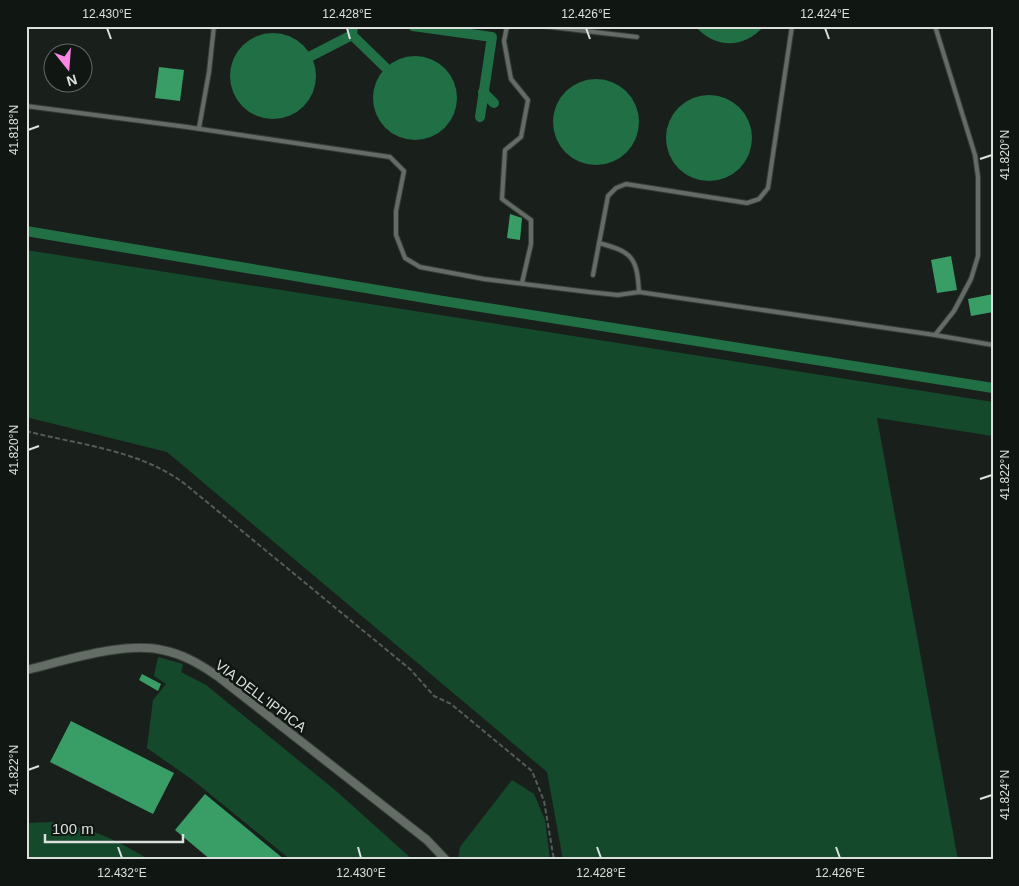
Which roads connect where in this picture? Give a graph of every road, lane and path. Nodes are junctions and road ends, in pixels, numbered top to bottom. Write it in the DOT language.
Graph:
graph roads {
  1 [pos="214,26"];
  2 [pos="507,26"];
  3 [pos="543,26"];
  4 [pos="792,26"];
  5 [pos="935,26"];
  6 [pos="637,37"];
  7 [pos="26,106"];
  8 [pos="199,128"];
  9 [pos="599,242"];
  10 [pos="593,275"];
  11 [pos="522,283"];
  12 [pos="639,292"];
  13 [pos="935,335"];
  14 [pos="993,345"];
  15 [pos="26,430"];
  16 [pos="26,670"];
  17 [pos="446,860"];
  18 [pos="554,860"];
  1 -- 8 [label="lane"];
  2 -- 11 [label="lane"];
  3 -- 6 [label="lane"];
  4 -- 9 [label="lane"];
  5 -- 13 [label="lane"];
  7 -- 8 [label="lane"];
  8 -- 11 [label="lane"];
  9 -- 10 [label="lane"];
  9 -- 12 [label="lane"];
  11 -- 12 [label="lane"];
  12 -- 13 [label="lane"];
  13 -- 14 [label="lane"];
  15 -- 18 [label="path"];
  16 -- 17 [label="street, VIA DELL'IPPICA"];
}
